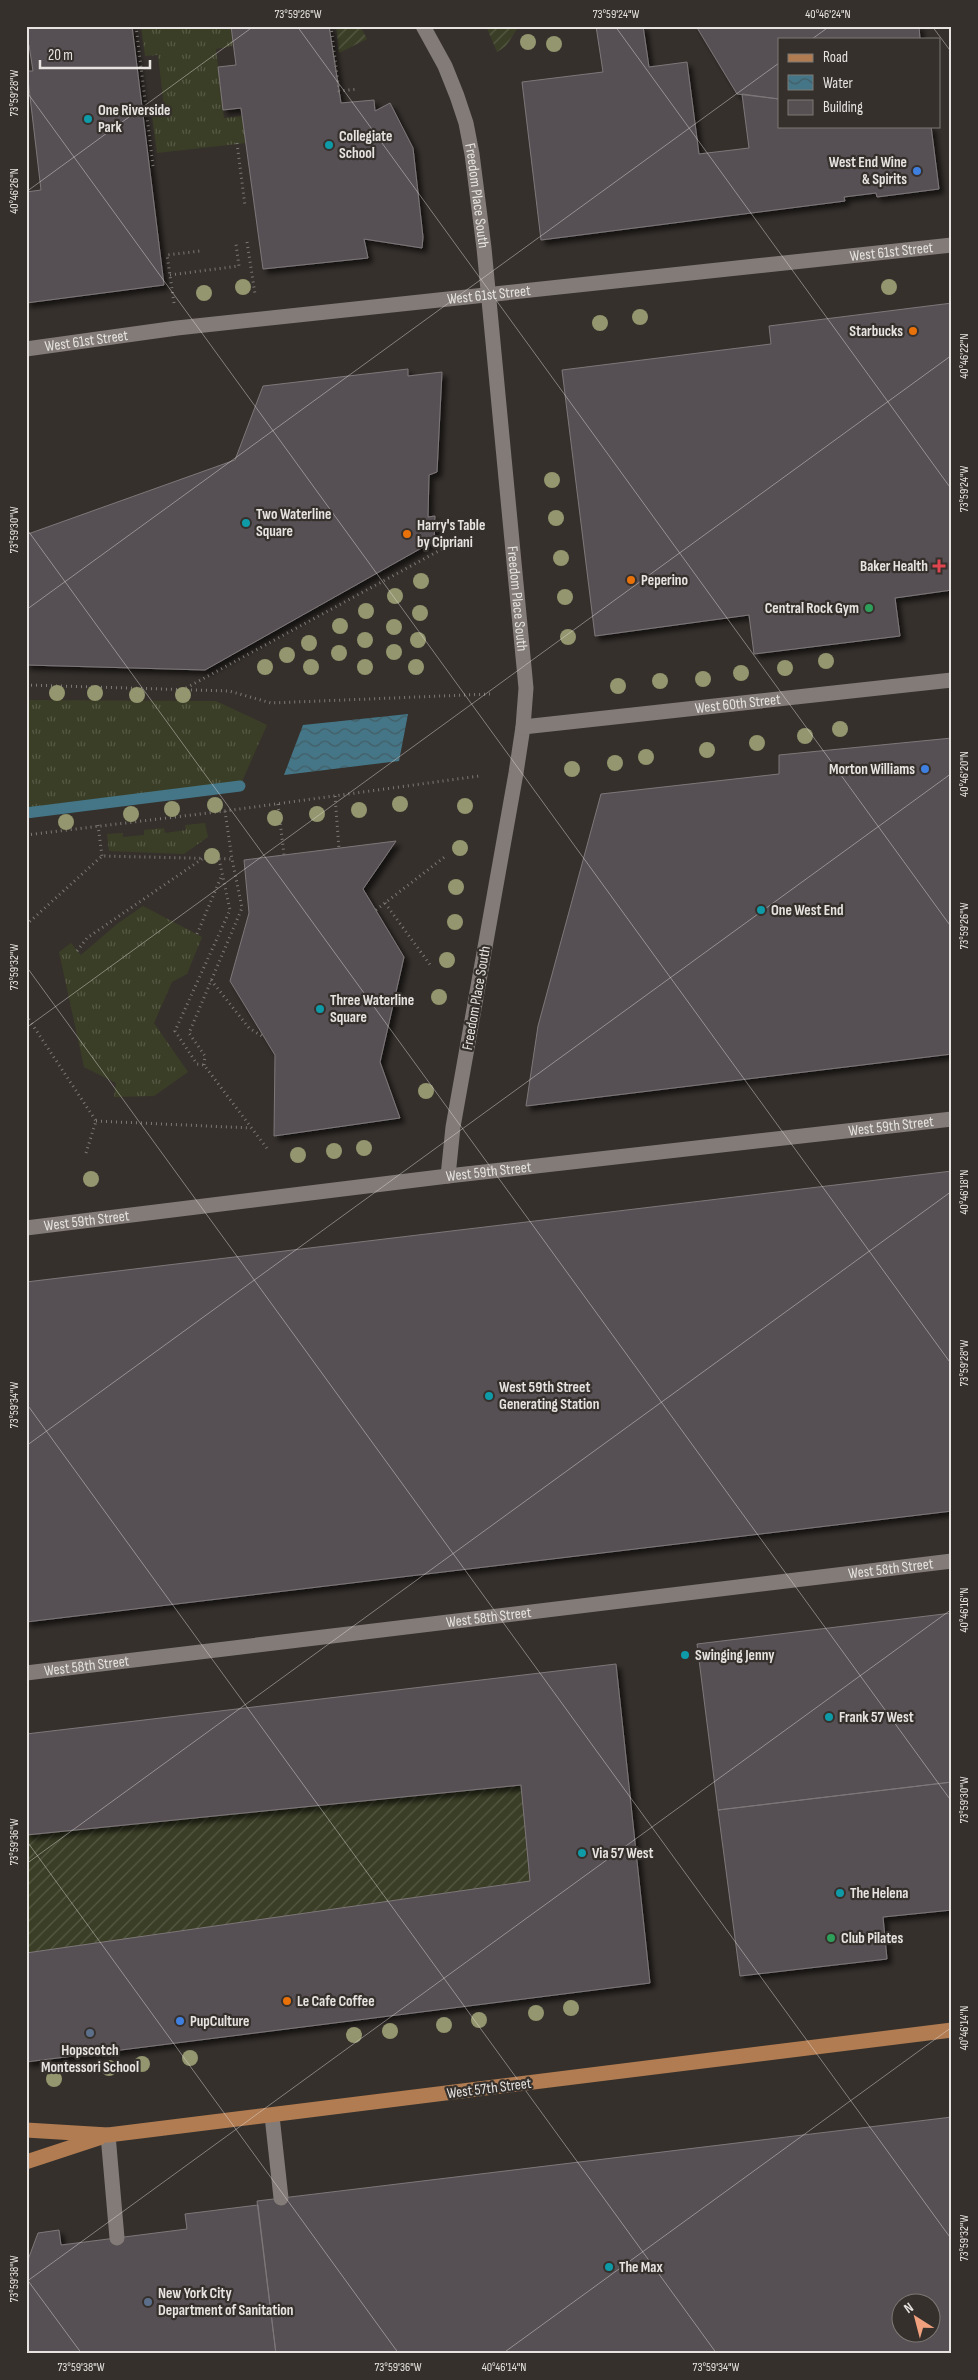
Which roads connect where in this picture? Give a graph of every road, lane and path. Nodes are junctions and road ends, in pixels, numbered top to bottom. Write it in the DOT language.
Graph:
graph roads {
  1 [pos="136,26"];
  2 [pos="331,26"];
  3 [pos="423,26"];
  4 [pos="358,88"];
  5 [pos="237,143"];
  6 [pos="152,166"];
  7 [pos="245,206"];
  8 [pos="247,242"];
  9 [pos="236,244"];
  10 [pos="952,245"];
  11 [pos="200,251"];
  12 [pos="170,275"];
  13 [pos="489,294"];
  14 [pos="256,303"];
  15 [pos="177,328"];
  16 [pos="26,349"];
  17 [pos="457,541"];
  18 [pos="952,680"];
  19 [pos="26,685"];
  20 [pos="186,688"];
  21 [pos="490,694"];
  22 [pos="524,727"];
  23 [pos="479,776"];
  24 [pos="335,796"];
  25 [pos="278,804"];
  26 [pos="225,811"];
  27 [pos="98,825"];
  28 [pos="26,835"];
  29 [pos="339,849"];
  30 [pos="284,855"];
  31 [pos="447,855"];
  32 [pos="102,856"];
  33 [pos="202,858"];
  34 [pos="219,859"];
  35 [pos="232,859"];
  36 [pos="222,875"];
  37 [pos="385,902"];
  38 [pos="376,910"];
  39 [pos="26,925"];
  40 [pos="197,934"];
  41 [pos="77,951"];
  42 [pos="431,966"];
  43 [pos="211,980"];
  44 [pos="26,1015"];
  45 [pos="265,1038"];
  46 [pos="204,1065"];
  47 [pos="952,1120"];
  48 [pos="96,1121"];
  49 [pos="251,1128"];
  50 [pos="268,1151"];
  51 [pos="86,1153"];
  52 [pos="448,1176"];
  53 [pos="26,1228"];
  54 [pos="952,1561"];
  55 [pos="26,1673"];
  56 [pos="952,2030"];
  57 [pos="272,2116"];
  58 [pos="26,2130"];
  59 [pos="108,2135"];
  60 [pos="26,2162"];
  61 [pos="281,2198"];
  62 [pos="118,2238"];
  1 -- 6 [label="path"];
  2 -- 4 [label="path"];
  3 -- 13 [label="street, Freedom Place South"];
  5 -- 7 [label="path"];
  8 -- 14 [label="path"];
  9 -- 12 [label="path"];
  10 -- 13 [label="street, West 61st Street"];
  11 -- 12 [label="path"];
  12 -- 15 [label="path"];
  13 -- 15 [label="street, West 61st Street"];
  13 -- 22 [label="street, Freedom Place South"];
  15 -- 16 [label="street, West 61st Street"];
  17 -- 20 [label="path"];
  18 -- 22 [label="street, West 60th Street"];
  19 -- 20 [label="path"];
  20 -- 21 [label="path"];
  22 -- 52 [label="street, Freedom Place South"];
  23 -- 24 [label="path"];
  24 -- 25 [label="path"];
  24 -- 29 [label="path"];
  25 -- 26 [label="path"];
  25 -- 30 [label="path"];
  26 -- 27 [label="path"];
  26 -- 35 [label="path"];
  27 -- 28 [label="path"];
  27 -- 32 [label="path"];
  31 -- 37 [label="path"];
  32 -- 33 [label="path"];
  32 -- 39 [label="path"];
  33 -- 34 [label="path"];
  33 -- 41 [label="path"];
  34 -- 35 [label="path"];
  34 -- 36 [label="path"];
  35 -- 43 [label="path"];
  36 -- 40 [label="path"];
  36 -- 46 [label="path"];
  37 -- 38 [label="path"];
  37 -- 42 [label="path"];
  43 -- 45 [label="path"];
  43 -- 46 [label="path"];
  44 -- 48 [label="path"];
  46 -- 49 [label="path"];
  47 -- 52 [label="street, West 59th Street"];
  48 -- 49 [label="path"];
  48 -- 51 [label="path"];
  49 -- 50 [label="path"];
  52 -- 53 [label="street, West 59th Street"];
  54 -- 55 [label="street, West 58th Street"];
  56 -- 57 [label="main road, West 57th Street"];
  57 -- 59 [label="main road, West 57th Street"];
  57 -- 61 [label="street"];
  58 -- 59 [label="main road, West 57th Street"];
  59 -- 60 [label="main road"];
  59 -- 62 [label="street"];
}
